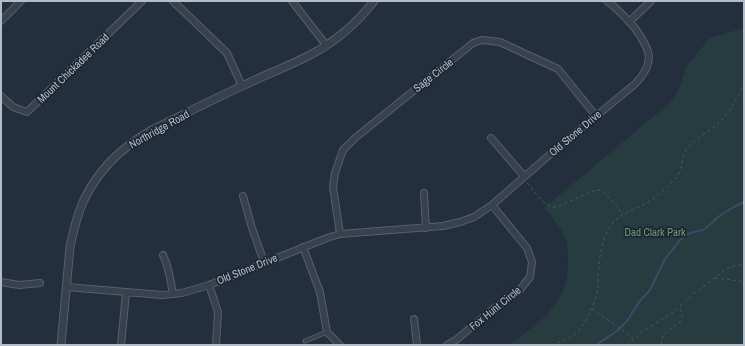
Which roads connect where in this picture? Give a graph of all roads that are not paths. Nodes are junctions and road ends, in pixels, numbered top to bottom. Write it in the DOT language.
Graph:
graph roads {
  1 [pos="21,1"];
  2 [pos="142,1"];
  3 [pos="173,1"];
  4 [pos="292,1"];
  5 [pos="374,1"];
  6 [pos="607,1"];
  7 [pos="651,1"];
  8 [pos="1,21"];
  9 [pos="629,22"];
  10 [pos="326,45"];
  11 [pos="242,86"];
  12 [pos="1,96"];
  13 [pos="596,116"];
  14 [pos="491,138"];
  15 [pos="523,177"];
  16 [pos="424,193"];
  17 [pos="243,196"];
  18 [pos="492,205"];
  19 [pos="426,228"];
  20 [pos="340,234"];
  21 [pos="303,247"];
  22 [pos="162,256"];
  23 [pos="264,262"];
  24 [pos="1,282"];
  25 [pos="40,283"];
  26 [pos="209,285"];
  27 [pos="67,287"];
  28 [pos="126,293"];
  29 [pos="173,294"];
  30 [pos="414,319"];
  31 [pos="326,332"];
  32 [pos="305,341"];
  33 [pos="61,345"];
  34 [pos="121,345"];
  35 [pos="216,345"];
  36 [pos="340,345"];
  37 [pos="417,345"];
  38 [pos="447,345"];
  1 -- 8 [label="street"];
  2 -- 12 [label="street, Mount Chickadee Road"];
  3 -- 11 [label="street"];
  4 -- 10 [label="street"];
  5 -- 10 [label="street, Northridge Road"];
  6 -- 9 [label="street, Old Stone Drive"];
  7 -- 9 [label="street"];
  9 -- 13 [label="street, Old Stone Drive"];
  10 -- 11 [label="street, Northridge Road"];
  11 -- 27 [label="street, Northridge Road"];
  13 -- 15 [label="street, Old Stone Drive"];
  13 -- 20 [label="street, Sage Circle"];
  14 -- 15 [label="street"];
  15 -- 18 [label="street, Old Stone Drive"];
  16 -- 19 [label="street"];
  17 -- 23 [label="street"];
  18 -- 19 [label="street, Old Stone Drive"];
  18 -- 38 [label="street, Fox Hunt Circle"];
  19 -- 20 [label="street, Old Stone Drive"];
  20 -- 21 [label="street, Old Stone Drive"];
  21 -- 23 [label="street, Old Stone Drive"];
  21 -- 31 [label="street"];
  22 -- 29 [label="street"];
  23 -- 26 [label="street, Old Stone Drive"];
  24 -- 25 [label="street"];
  26 -- 29 [label="street, Old Stone Drive"];
  26 -- 35 [label="street"];
  27 -- 28 [label="street, Old Stone Drive"];
  27 -- 33 [label="street, Northridge Road"];
  28 -- 29 [label="street, Old Stone Drive"];
  28 -- 34 [label="street"];
  30 -- 37 [label="street"];
  31 -- 32 [label="lane"];
  31 -- 36 [label="street"];
}
